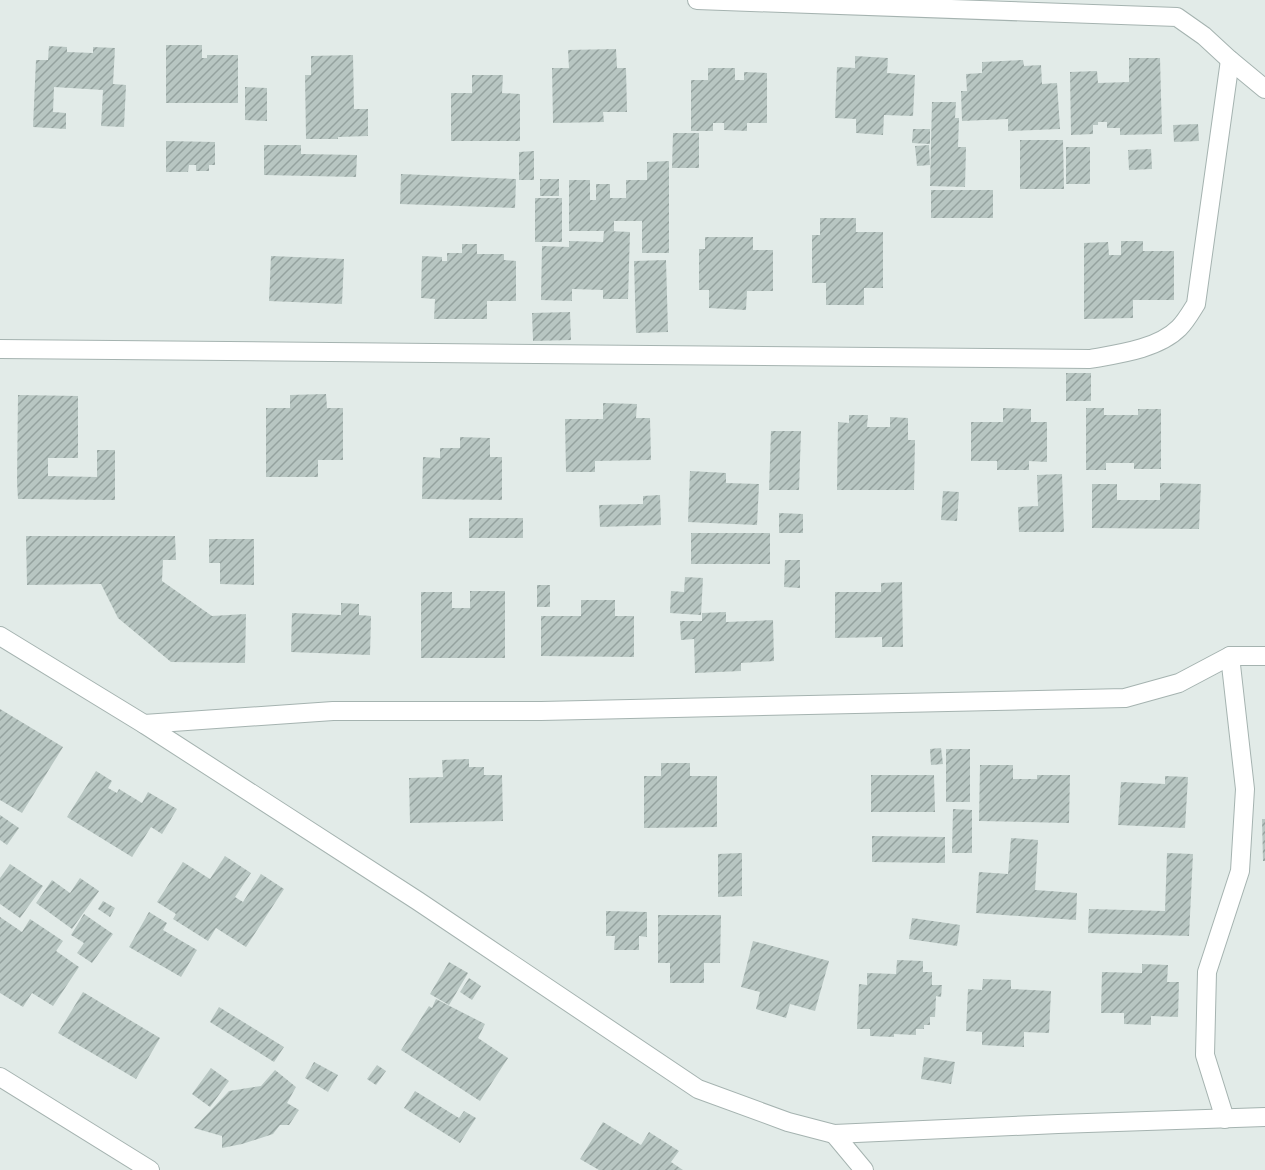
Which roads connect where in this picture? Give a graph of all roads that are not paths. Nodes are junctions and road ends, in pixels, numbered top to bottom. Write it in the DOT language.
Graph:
graph roads {
  1 [pos="697,0"];
  2 [pos="1178,9"];
  3 [pos="1230,60"];
  4 [pos="1265,89"];
  5 [pos="0,349"];
  6 [pos="0,636"];
  7 [pos="1230,656"];
  8 [pos="1265,656"];
  9 [pos="144,724"];
  10 [pos="0,1077"];
  11 [pos="1265,1117"];
  12 [pos="1225,1119"];
  13 [pos="834,1134"];
  14 [pos="150,1170"];
  15 [pos="864,1170"];
  1 -- 2 [label="street"];
  2 -- 3 [label="street"];
  3 -- 4 [label="street"];
  3 -- 5 [label="street"];
  6 -- 9 [label="street"];
  7 -- 8 [label="street"];
  7 -- 9 [label="street"];
  7 -- 12 [label="street"];
  9 -- 13 [label="street"];
  10 -- 14 [label="street"];
  11 -- 12 [label="street"];
  12 -- 13 [label="street"];
  13 -- 15 [label="street"];
}
